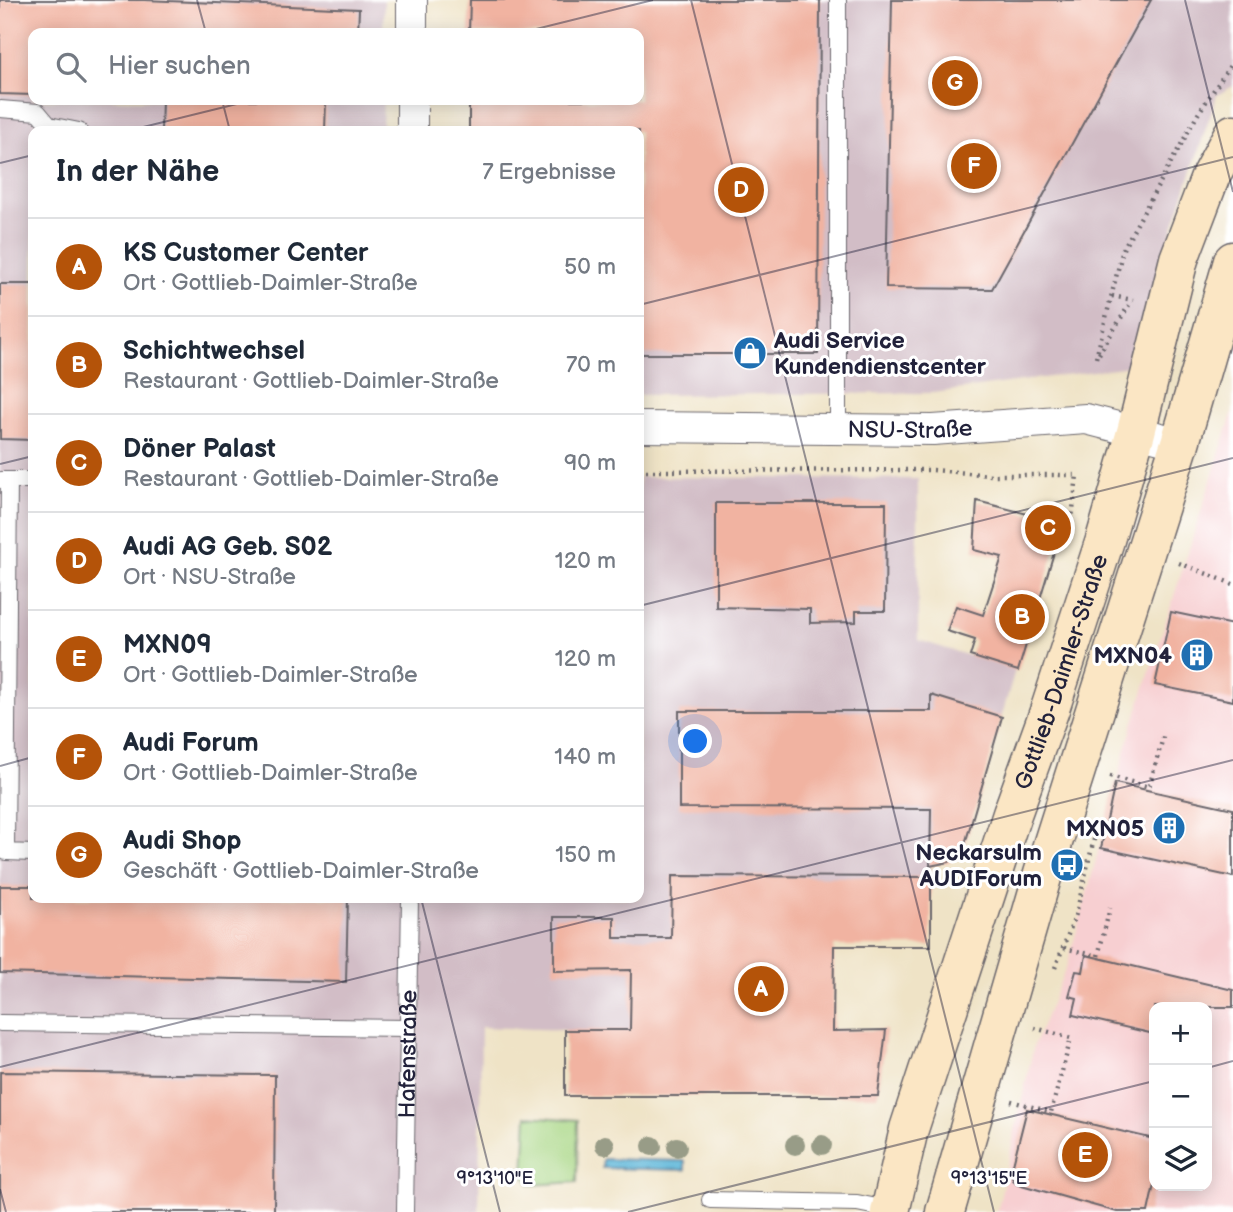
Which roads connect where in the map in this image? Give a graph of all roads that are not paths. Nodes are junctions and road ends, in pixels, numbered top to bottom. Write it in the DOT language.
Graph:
graph roads {
  1 [pos="412,0"];
  2 [pos="838,0"];
  3 [pos="412,28"];
  4 [pos="412,105"];
  5 [pos="0,109"];
  6 [pos="54,126"];
  7 [pos="412,126"];
  8 [pos="1233,134"];
  9 [pos="1231,268"];
  10 [pos="644,428"];
  11 [pos="838,429"];
  12 [pos="1136,432"];
  13 [pos="1180,443"];
  14 [pos="4,480"];
  15 [pos="28,480"];
  16 [pos="28,853"];
  17 [pos="410,903"];
  18 [pos="0,1023"];
  19 [pos="408,1028"];
  20 [pos="710,1200"];
  21 [pos="895,1211"];
  22 [pos="405,1212"];
  23 [pos="945,1212"];
  1 -- 3 [label="street"];
  2 -- 11 [label="lane"];
  4 -- 7 [label="street"];
  5 -- 6 [label="lane"];
  8 -- 12 [label="main road, Gottlieb-Daimler-Straße"];
  9 -- 13 [label="main road, Gottlieb-Daimler-Straße"];
  10 -- 11 [label="street, NSU-Straße"];
  11 -- 12 [label="street, NSU-Straße"];
  12 -- 13 [label="street, NSU-Straße"];
  12 -- 21 [label="main road, Gottlieb-Daimler-Straße"];
  13 -- 23 [label="main road, Gottlieb-Daimler-Straße"];
  14 -- 15 [label="lane"];
  14 -- 16 [label="lane"];
  17 -- 19 [label="lane, Hafenstraße"];
  18 -- 19 [label="lane"];
  19 -- 22 [label="lane, Hafenstraße"];
  20 -- 21 [label="lane"];
}
